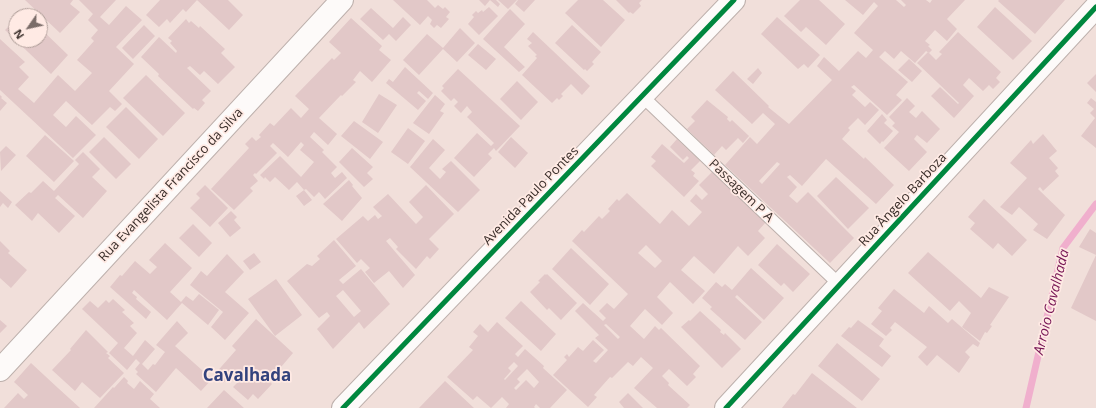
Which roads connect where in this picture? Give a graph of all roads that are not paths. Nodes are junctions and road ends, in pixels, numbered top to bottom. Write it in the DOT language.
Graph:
graph roads {
  1 [pos="342,0"];
  2 [pos="734,0"];
  3 [pos="1096,7"];
  4 [pos="642,96"];
  5 [pos="840,285"];
  6 [pos="0,370"];
  7 [pos="343,408"];
  8 [pos="726,408"];
  1 -- 6 [label="street, Rua Evangelista Francisco da Silva"];
  2 -- 4 [label="street, Avenida Paulo Pontes"];
  3 -- 5 [label="street, Rua Ângelo Barboza"];
  4 -- 5 [label="lane, Passagem P A"];
  4 -- 7 [label="street, Avenida Paulo Pontes"];
  5 -- 8 [label="street, Rua Ângelo Barboza"];
}
